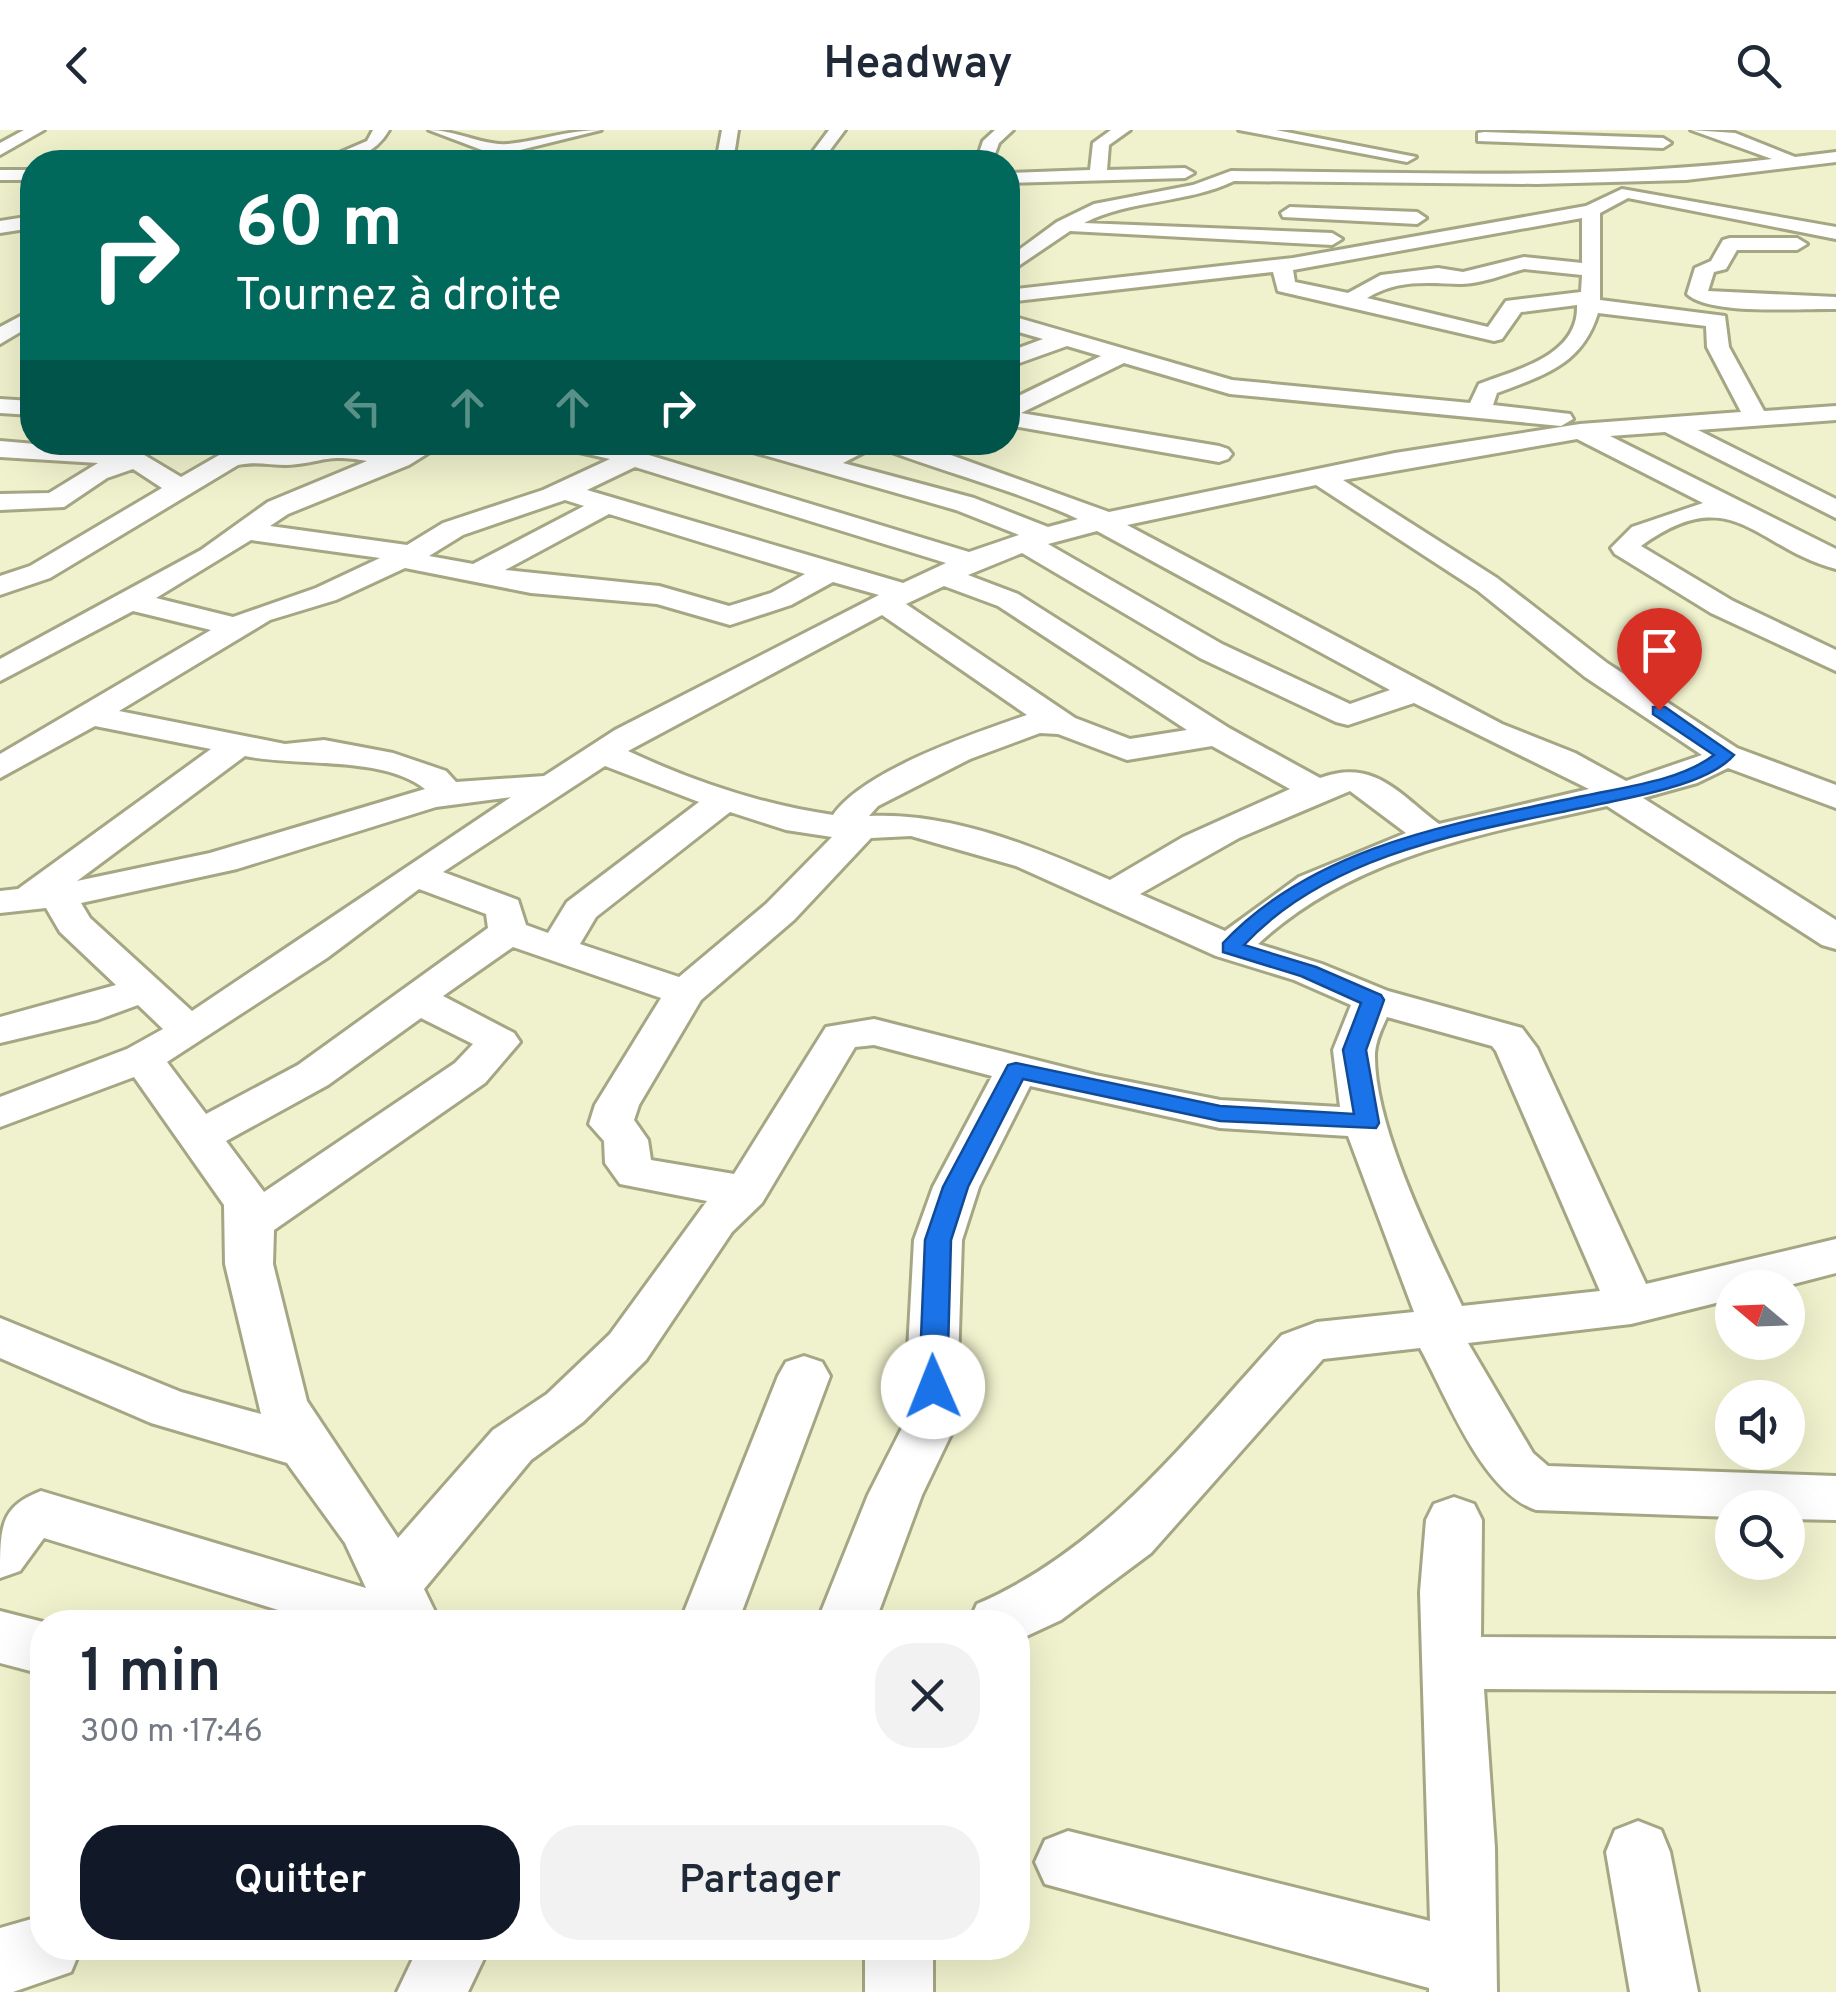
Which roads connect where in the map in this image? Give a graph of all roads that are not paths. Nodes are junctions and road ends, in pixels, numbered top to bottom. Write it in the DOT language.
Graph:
graph roads {
  1 [pos="36,130"];
  2 [pos="381,130"];
  3 [pos="437,130"];
  4 [pos="499,130"];
  5 [pos="593,130"];
  6 [pos="973,130"];
  7 [pos="1122,130"];
  8 [pos="1247,130"];
  9 [pos="1700,130"];
  10 [pos="1004,131"];
  11 [pos="460,137"];
  12 [pos="1484,137"];
  13 [pos="1665,137"];
  14 [pos="1590,141"];
  15 [pos="497,149"];
  16 [pos="0,150"];
  17 [pos="358,150"];
  18 [pos="493,150"];
  19 [pos="988,150"];
  20 [pos="1836,157"];
  21 [pos="1794,162"];
  22 [pos="1106,173"];
  23 [pos="1686,175"];
  24 [pos="1231,176"];
  25 [pos="1020,177"];
  26 [pos="1600,178"];
  27 [pos="1543,180"];
  28 [pos="1622,194"];
  29 [pos="1139,202"];
  30 [pos="1430,205"];
  31 [pos="1591,211"];
  32 [pos="1195,213"];
  33 [pos="1217,213"];
  34 [pos="1264,213"];
  35 [pos="1048,232"];
  36 [pos="1836,233"];
  37 [pos="1388,243"];
  38 [pos="1836,246"];
  39 [pos="1020,256"];
  40 [pos="1308,258"];
  41 [pos="1282,266"];
  42 [pos="1593,270"];
  43 [pos="1020,295"];
  44 [pos="1356,301"];
  45 [pos="1588,301"];
  46 [pos="1836,303"];
  47 [pos="1020,325"];
  48 [pos="1068,338"];
  49 [pos="1020,356"];
  50 [pos="1120,356"];
  51 [pos="1230,388"];
  52 [pos="1020,404"];
  53 [pos="1830,410"];
  54 [pos="1478,412"];
  55 [pos="1756,418"];
  56 [pos="1020,419"];
  57 [pos="1671,426"];
  58 [pos="1626,429"];
  59 [pos="1580,431"];
  60 [pos="1225,434"];
  61 [pos="94,455"];
  62 [pos="249,455"];
  63 [pos="372,455"];
  64 [pos="409,455"];
  65 [pos="620,455"];
  66 [pos="789,455"];
  67 [pos="838,455"];
  68 [pos="931,455"];
  69 [pos="633,458"];
  70 [pos="400,460"];
  71 [pos="131,461"];
  72 [pos="819,464"];
  73 [pos="1319,476"];
  74 [pos="188,486"];
  75 [pos="1241,490"];
  76 [pos="564,491"];
  77 [pos="0,502"];
  78 [pos="608,504"];
  79 [pos="1726,507"];
  80 [pos="514,510"];
  81 [pos="1836,510"];
  82 [pos="1104,521"];
  83 [pos="575,522"];
  84 [pos="251,526"];
  85 [pos="1034,538"];
  86 [pos="904,540"];
  87 [pos="407,557"];
  88 [pos="1836,560"];
  89 [pos="957,568"];
  90 [pos="480,572"];
  91 [pos="836,572"];
  92 [pos="0,586"];
  93 [pos="895,598"];
  94 [pos="129,601"];
  95 [pos="238,626"];
  96 [pos="1836,662"];
  97 [pos="0,672"];
  98 [pos="1418,690"];
  99 [pos="92,715"];
  100 [pos="1063,725"];
  101 [pos="1217,735"];
  102 [pos="240,744"];
  103 [pos="602,752"];
  104 [pos="1725,755"];
  105 [pos="0,768"];
  106 [pos="546,786"];
  107 [pos="1318,790"];
  108 [pos="447,794"];
  109 [pos="1617,794"];
  110 [pos="1836,797"];
  111 [pos="723,801"];
  112 [pos="854,828"];
  113 [pos="1430,835"];
  114 [pos="415,874"];
  115 [pos="1113,895"];
  116 [pos="29,900"];
  117 [pos="508,932"];
  118 [pos="1836,937"];
  119 [pos="558,948"];
  120 [pos="1230,948"];
  121 [pos="146,988"];
  122 [pos="684,992"];
  123 [pos="420,999"];
  124 [pos="1374,1000"];
  125 [pos="0,1030"];
  126 [pos="190,1031"];
  127 [pos="142,1058"];
  128 [pos="1016,1070"];
  129 [pos="0,1113"];
  130 [pos="1368,1123"];
  131 [pos="199,1137"];
  132 [pos="746,1192"];
  133 [pos="251,1223"];
  134 [pos="1836,1256"];
  135 [pos="1631,1306"];
  136 [pos="1440,1327"];
  137 [pos="0,1337"];
  138 [pos="804,1376"];
  139 [pos="304,1447"];
  140 [pos="1836,1498"];
  141 [pos="1454,1520"];
  142 [pos="0,1554"];
  143 [pos="400,1610"];
  144 [pos="714,1610"];
  145 [pos="851,1610"];
  146 [pos="1025,1610"];
  147 [pos="0,1636"];
  148 [pos="30,1645"];
  149 [pos="1455,1663"];
  150 [pos="1836,1664"];
  151 [pos="1638,1852"];
  152 [pos="1068,1862"];
  153 [pos="30,1953"];
  154 [pos="448,1960"];
  155 [pos="899,1960"];
  156 [pos="0,1962"];
  157 [pos="1463,1978"];
  158 [pos="431,1992"];
  159 [pos="899,1992"];
  160 [pos="1664,1992"];
  1 -- 16 [label="street"];
  2 -- 17 [label="street"];
  3 -- 11 [label="street"];
  4 -- 11 [label="street"];
  5 -- 15 [label="street"];
  6 -- 10 [label="street"];
  7 -- 22 [label="street"];
  8 -- 27 [label="street"];
  9 -- 21 [label="street"];
  10 -- 19 [label="street"];
  11 -- 15 [label="street"];
  12 -- 14 [label="street"];
  13 -- 14 [label="street"];
  13 -- 23 [label="street"];
  14 -- 26 [label="street"];
  15 -- 18 [label="street"];
  20 -- 21 [label="street"];
  21 -- 23 [label="street"];
  22 -- 24 [label="street"];
  22 -- 25 [label="street"];
  22 -- 29 [label="street"];
  23 -- 26 [label="street"];
  24 -- 27 [label="street"];
  24 -- 29 [label="street"];
  26 -- 27 [label="street"];
  27 -- 28 [label="street"];
  27 -- 30 [label="street"];
  28 -- 31 [label="street"];
  28 -- 36 [label="street"];
  29 -- 35 [label="street"];
  30 -- 34 [label="street"];
  30 -- 37 [label="street"];
  31 -- 37 [label="street"];
  31 -- 42 [label="street"];
  32 -- 33 [label="street"];
  35 -- 37 [label="street"];
  35 -- 39 [label="street"];
  35 -- 40 [label="street"];
  37 -- 40 [label="street"];
  38 -- 46 [label="street"];
  40 -- 41 [label="street"];
  41 -- 43 [label="street"];
  41 -- 44 [label="street"];
  42 -- 44 [label="street"];
  42 -- 45 [label="street"];
  44 -- 45 [label="street"];
  45 -- 54 [label="street"];
  45 -- 55 [label="street"];
  47 -- 48 [label="street"];
  48 -- 49 [label="street"];
  48 -- 50 [label="street"];
  50 -- 51 [label="street"];
  50 -- 52 [label="street"];
  51 -- 54 [label="street"];
  51 -- 60 [label="street"];
  53 -- 55 [label="street"];
  54 -- 58 [label="street"];
  55 -- 57 [label="street"];
  56 -- 60 [label="street"];
  57 -- 58 [label="street"];
  57 -- 81 [label="street"];
  58 -- 59 [label="street"];
  59 -- 73 [label="street"];
  59 -- 79 [label="street"];
  60 -- 75 [label="street"];
  61 -- 71 [label="street"];
  62 -- 74 [label="street"];
  63 -- 70 [label="street"];
  64 -- 70 [label="street"];
  65 -- 69 [label="street"];
  66 -- 72 [label="street"];
  67 -- 72 [label="street"];
  68 -- 82 [label="street"];
  69 -- 76 [label="street"];
  69 -- 86 [label="street"];
  70 -- 84 [label="street"];
  71 -- 74 [label="street"];
  71 -- 77 [label="street"];
  72 -- 85 [label="street"];
  73 -- 75 [label="street"];
  73 -- 104 [label="street"];
  74 -- 84 [label="street"];
  74 -- 92 [label="street"];
  75 -- 82 [label="street"];
  76 -- 78 [label="street"];
  76 -- 80 [label="street"];
  78 -- 83 [label="street"];
  78 -- 91 [label="street"];
  79 -- 88 [label="street"];
  79 -- 96 [label="street"];
  80 -- 83 [label="street"];
  80 -- 87 [label="street"];
  82 -- 85 [label="street"];
  82 -- 98 [label="street"];
  83 -- 90 [label="street"];
  84 -- 87 [label="street"];
  84 -- 94 [label="street"];
  85 -- 89 [label="street"];
  85 -- 98 [label="street"];
  86 -- 89 [label="street"];
  86 -- 91 [label="street"];
  87 -- 90 [label="street"];
  87 -- 95 [label="street"];
  89 -- 93 [label="street"];
  89 -- 101 [label="street"];
  90 -- 91 [label="street"];
  91 -- 93 [label="street"];
  93 -- 100 [label="street"];
  93 -- 103 [label="street"];
  94 -- 95 [label="street"];
  94 -- 97 [label="street"];
  95 -- 99 [label="street"];
  98 -- 109 [label="street"];
  99 -- 102 [label="street"];
  99 -- 105 [label="street"];
  100 -- 101 [label="street"];
  100 -- 112 [label="street"];
  101 -- 107 [label="street"];
  102 -- 108 [label="street"];
  102 -- 116 [label="street"];
  103 -- 106 [label="street"];
  103 -- 111 [label="street"];
  104 -- 109 [label="street"];
  104 -- 110 [label="street"];
  106 -- 108 [label="street"];
  106 -- 114 [label="street"];
  107 -- 113 [label="street"];
  107 -- 115 [label="street"];
  108 -- 116 [label="street"];
  109 -- 113 [label="street"];
  109 -- 118 [label="street"];
  111 -- 112 [label="street"];
  111 -- 119 [label="street"];
  112 -- 115 [label="street"];
  112 -- 122 [label="street"];
  113 -- 120 [label="street"];
  114 -- 117 [label="street"];
  114 -- 126 [label="street"];
  115 -- 120 [label="street"];
  116 -- 121 [label="street"];
  117 -- 119 [label="street"];
  117 -- 123 [label="street"];
  119 -- 122 [label="street"];
  120 -- 124 [label="street"];
  121 -- 125 [label="street"];
  121 -- 126 [label="street"];
  122 -- 132 [label="street"];
  123 -- 131 [label="street"];
  123 -- 133 [label="street"];
  124 -- 130 [label="street"];
  124 -- 135 [label="street"];
  126 -- 127 [label="street"];
  127 -- 129 [label="street"];
  127 -- 131 [label="street"];
  128 -- 130 [label="street"];
  128 -- 132 [label="street"];
  128 -- 145 [label="street"];
  130 -- 136 [label="street"];
  131 -- 133 [label="street"];
  132 -- 143 [label="street"];
  133 -- 139 [label="street"];
  134 -- 135 [label="street"];
  135 -- 136 [label="street"];
  136 -- 140 [label="street"];
  136 -- 146 [label="street"];
  137 -- 139 [label="street"];
  138 -- 144 [label="street"];
  139 -- 143 [label="street"];
  141 -- 149 [label="street"];
  142 -- 143 [label="street"];
  147 -- 148 [label="street"];
  149 -- 150 [label="street"];
  149 -- 157 [label="street"];
  151 -- 160 [label="street"];
  152 -- 157 [label="street"];
  153 -- 156 [label="street"];
  154 -- 158 [label="street"];
  155 -- 159 [label="street"];
}
